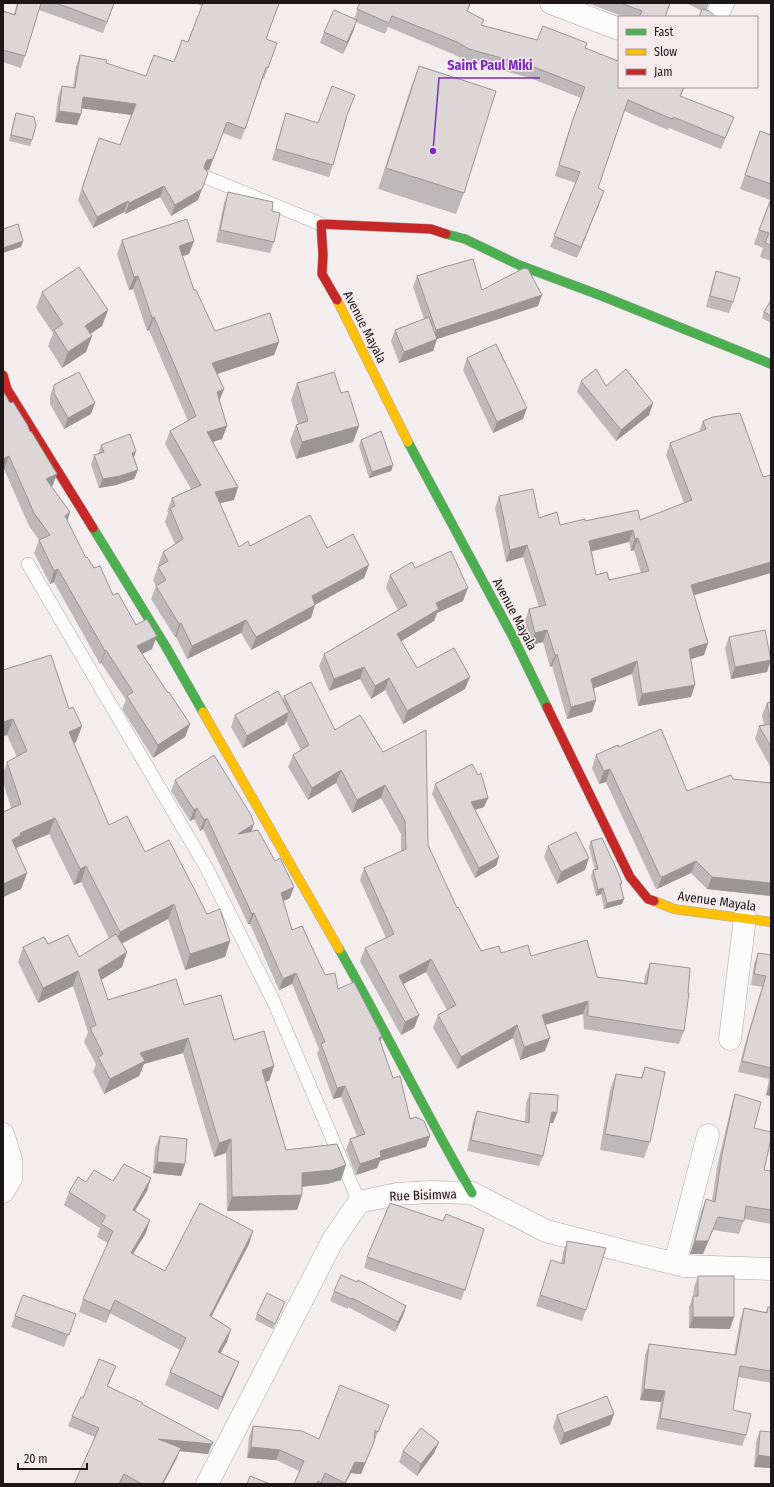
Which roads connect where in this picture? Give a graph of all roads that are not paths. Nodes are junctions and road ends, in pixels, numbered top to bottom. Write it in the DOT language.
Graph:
graph roads {
  1 [pos="551,3"];
  2 [pos="723,3"];
  3 [pos="716,16"];
  4 [pos="618,28"];
  5 [pos="208,178"];
  6 [pos="321,224"];
  7 [pos="771,364"];
  8 [pos="3,375"];
  9 [pos="28,564"];
  10 [pos="744,918"];
  11 [pos="771,922"];
  12 [pos="730,1039"];
  13 [pos="3,1134"];
  14 [pos="708,1135"];
  15 [pos="3,1192"];
  16 [pos="472,1193"];
  17 [pos="358,1202"];
  18 [pos="675,1263"];
  19 [pos="771,1269"];
  20 [pos="207,1484"];
  1 -- 4 [label="street"];
  2 -- 3 [label="street"];
  5 -- 6 [label="lane"];
  6 -- 7 [label="street"];
  6 -- 10 [label="street, Avenue Mayala"];
  8 -- 16 [label="street"];
  9 -- 17 [label="lane"];
  10 -- 11 [label="street, Avenue Mayala"];
  10 -- 12 [label="street"];
  13 -- 15 [label="street"];
  14 -- 18 [label="street"];
  16 -- 17 [label="street, Rue Bisimwa"];
  16 -- 18 [label="street, Rue Bisimwa"];
  17 -- 20 [label="street"];
  18 -- 19 [label="street, Rue Bisimwa"];
}
